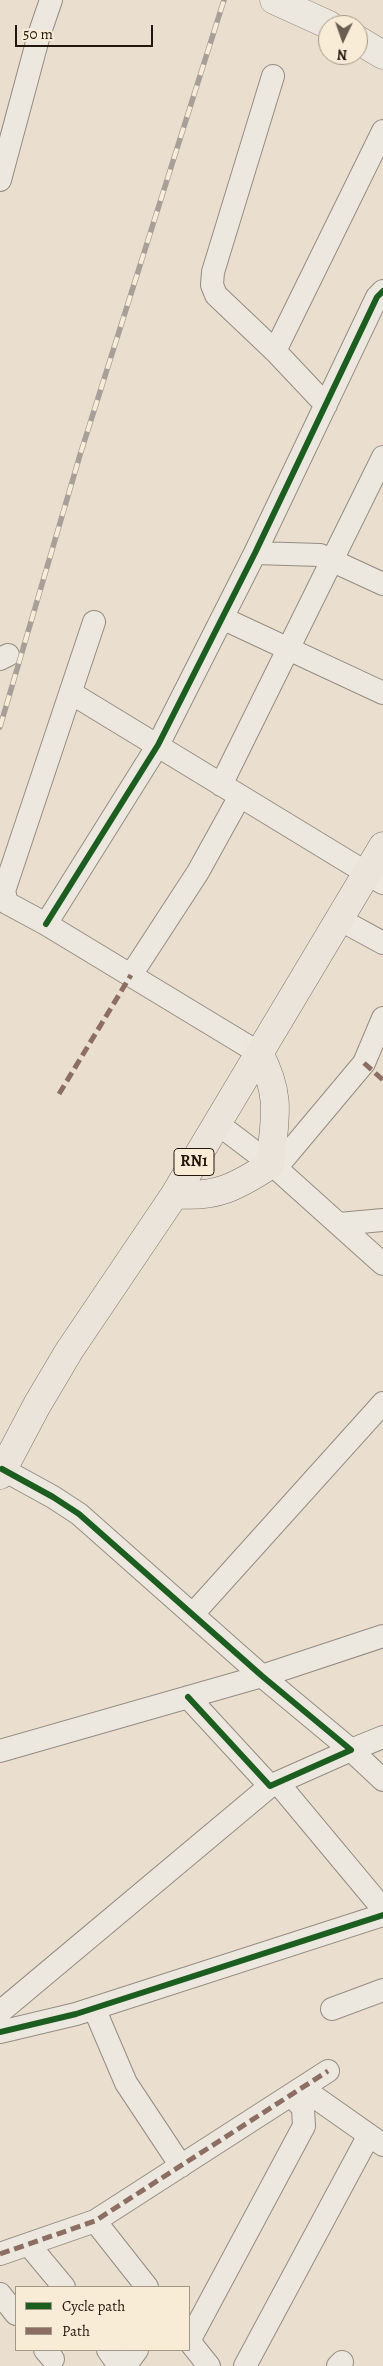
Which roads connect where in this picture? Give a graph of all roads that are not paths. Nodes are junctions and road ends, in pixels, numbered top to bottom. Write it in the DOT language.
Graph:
graph roads {
  1 [pos="51,0"];
  2 [pos="274,0"];
  3 [pos="318,20"];
  4 [pos="368,46"];
  5 [pos="383,55"];
  6 [pos="273,76"];
  7 [pos="383,131"];
  8 [pos="0,180"];
  9 [pos="383,291"];
  10 [pos="276,351"];
  11 [pos="326,404"];
  12 [pos="383,456"];
  13 [pos="255,553"];
  14 [pos="331,560"];
  15 [pos="383,584"];
  16 [pos="222,618"];
  17 [pos="94,622"];
  18 [pos="288,649"];
  19 [pos="383,692"];
  20 [pos="71,693"];
  21 [pos="158,746"];
  22 [pos="230,790"];
  23 [pos="383,846"];
  24 [pos="374,878"];
  25 [pos="339,919"];
  26 [pos="46,924"];
  27 [pos="383,943"];
  28 [pos="131,975"];
  29 [pos="383,1018"];
  30 [pos="259,1053"];
  31 [pos="218,1124"];
  32 [pos="273,1166"];
  33 [pos="175,1194"];
  34 [pos="383,1220"];
  35 [pos="339,1224"];
  36 [pos="383,1264"];
  37 [pos="383,1402"];
  38 [pos="1,1472"];
  39 [pos="193,1614"];
  40 [pos="383,1636"];
  41 [pos="262,1676"];
  42 [pos="188,1697"];
  43 [pos="383,1737"];
  44 [pos="351,1750"];
  45 [pos="0,1751"];
  46 [pos="383,1780"];
  47 [pos="274,1785"];
  48 [pos="383,1909"];
  49 [pos="383,1915"];
  50 [pos="383,1990"];
  51 [pos="94,2008"];
  52 [pos="332,2009"];
  53 [pos="0,2012"];
  54 [pos="0,2032"];
  55 [pos="328,2071"];
  56 [pos="296,2091"];
  57 [pos="376,2140"];
  58 [pos="181,2166"];
  59 [pos="95,2221"];
  60 [pos="29,2245"];
  61 [pos="0,2254"];
  62 [pos="63,2286"];
  63 [pos="146,2286"];
  64 [pos="0,2294"];
  65 [pos="15,2313"];
  66 [pos="190,2339"];
  67 [pos="190,2342"];
  68 [pos="109,2351"];
  69 [pos="137,2351"];
  70 [pos="119,2366"];
  71 [pos="125,2366"];
  72 [pos="209,2366"];
  73 [pos="245,2366"];
  1 -- 8 [label="street"];
  2 -- 3 [label="street"];
  4 -- 5 [label="street"];
  6 -- 10 [label="street"];
  7 -- 10 [label="street"];
  9 -- 11 [label="street"];
  10 -- 11 [label="street"];
  11 -- 13 [label="street"];
  12 -- 14 [label="street"];
  13 -- 14 [label="street"];
  13 -- 16 [label="street"];
  14 -- 15 [label="street"];
  14 -- 18 [label="street"];
  16 -- 18 [label="street"];
  16 -- 21 [label="street"];
  17 -- 20 [label="street"];
  18 -- 19 [label="street"];
  18 -- 22 [label="street"];
  20 -- 21 [label="street"];
  20 -- 26 [label="street"];
  21 -- 22 [label="street"];
  21 -- 26 [label="street"];
  22 -- 24 [label="street"];
  22 -- 28 [label="street"];
  23 -- 24 [label="main road, RN1"];
  24 -- 25 [label="main road, RN1"];
  25 -- 27 [label="street"];
  25 -- 30 [label="main road, RN1"];
  26 -- 28 [label="street"];
  28 -- 30 [label="street"];
  29 -- 32 [label="street"];
  30 -- 31 [label="main road, RN1"];
  30 -- 32 [label="main road"];
  31 -- 32 [label="street"];
  31 -- 33 [label="main road, RN1"];
  32 -- 33 [label="main road"];
  32 -- 35 [label="street"];
  33 -- 38 [label="main road, RN1"];
  34 -- 35 [label="street"];
  35 -- 36 [label="street"];
  37 -- 39 [label="street"];
  38 -- 39 [label="street"];
  39 -- 41 [label="street"];
  40 -- 41 [label="street"];
  41 -- 42 [label="street"];
  41 -- 44 [label="street"];
  42 -- 45 [label="street"];
  42 -- 47 [label="street"];
  43 -- 44 [label="street"];
  44 -- 46 [label="street"];
  44 -- 47 [label="street"];
  47 -- 48 [label="street"];
  47 -- 53 [label="street"];
  49 -- 51 [label="street"];
  50 -- 52 [label="street"];
  51 -- 54 [label="street"];
  51 -- 58 [label="street"];
  55 -- 56 [label="street"];
  56 -- 57 [label="street"];
  56 -- 58 [label="street"];
  56 -- 66 [label="street"];
  57 -- 73 [label="street"];
  58 -- 59 [label="street"];
  59 -- 60 [label="street"];
  59 -- 63 [label="street"];
  60 -- 61 [label="street"];
  60 -- 62 [label="street"];
  64 -- 65 [label="street"];
  67 -- 72 [label="street"];
  68 -- 70 [label="street"];
  69 -- 71 [label="street"];
}
